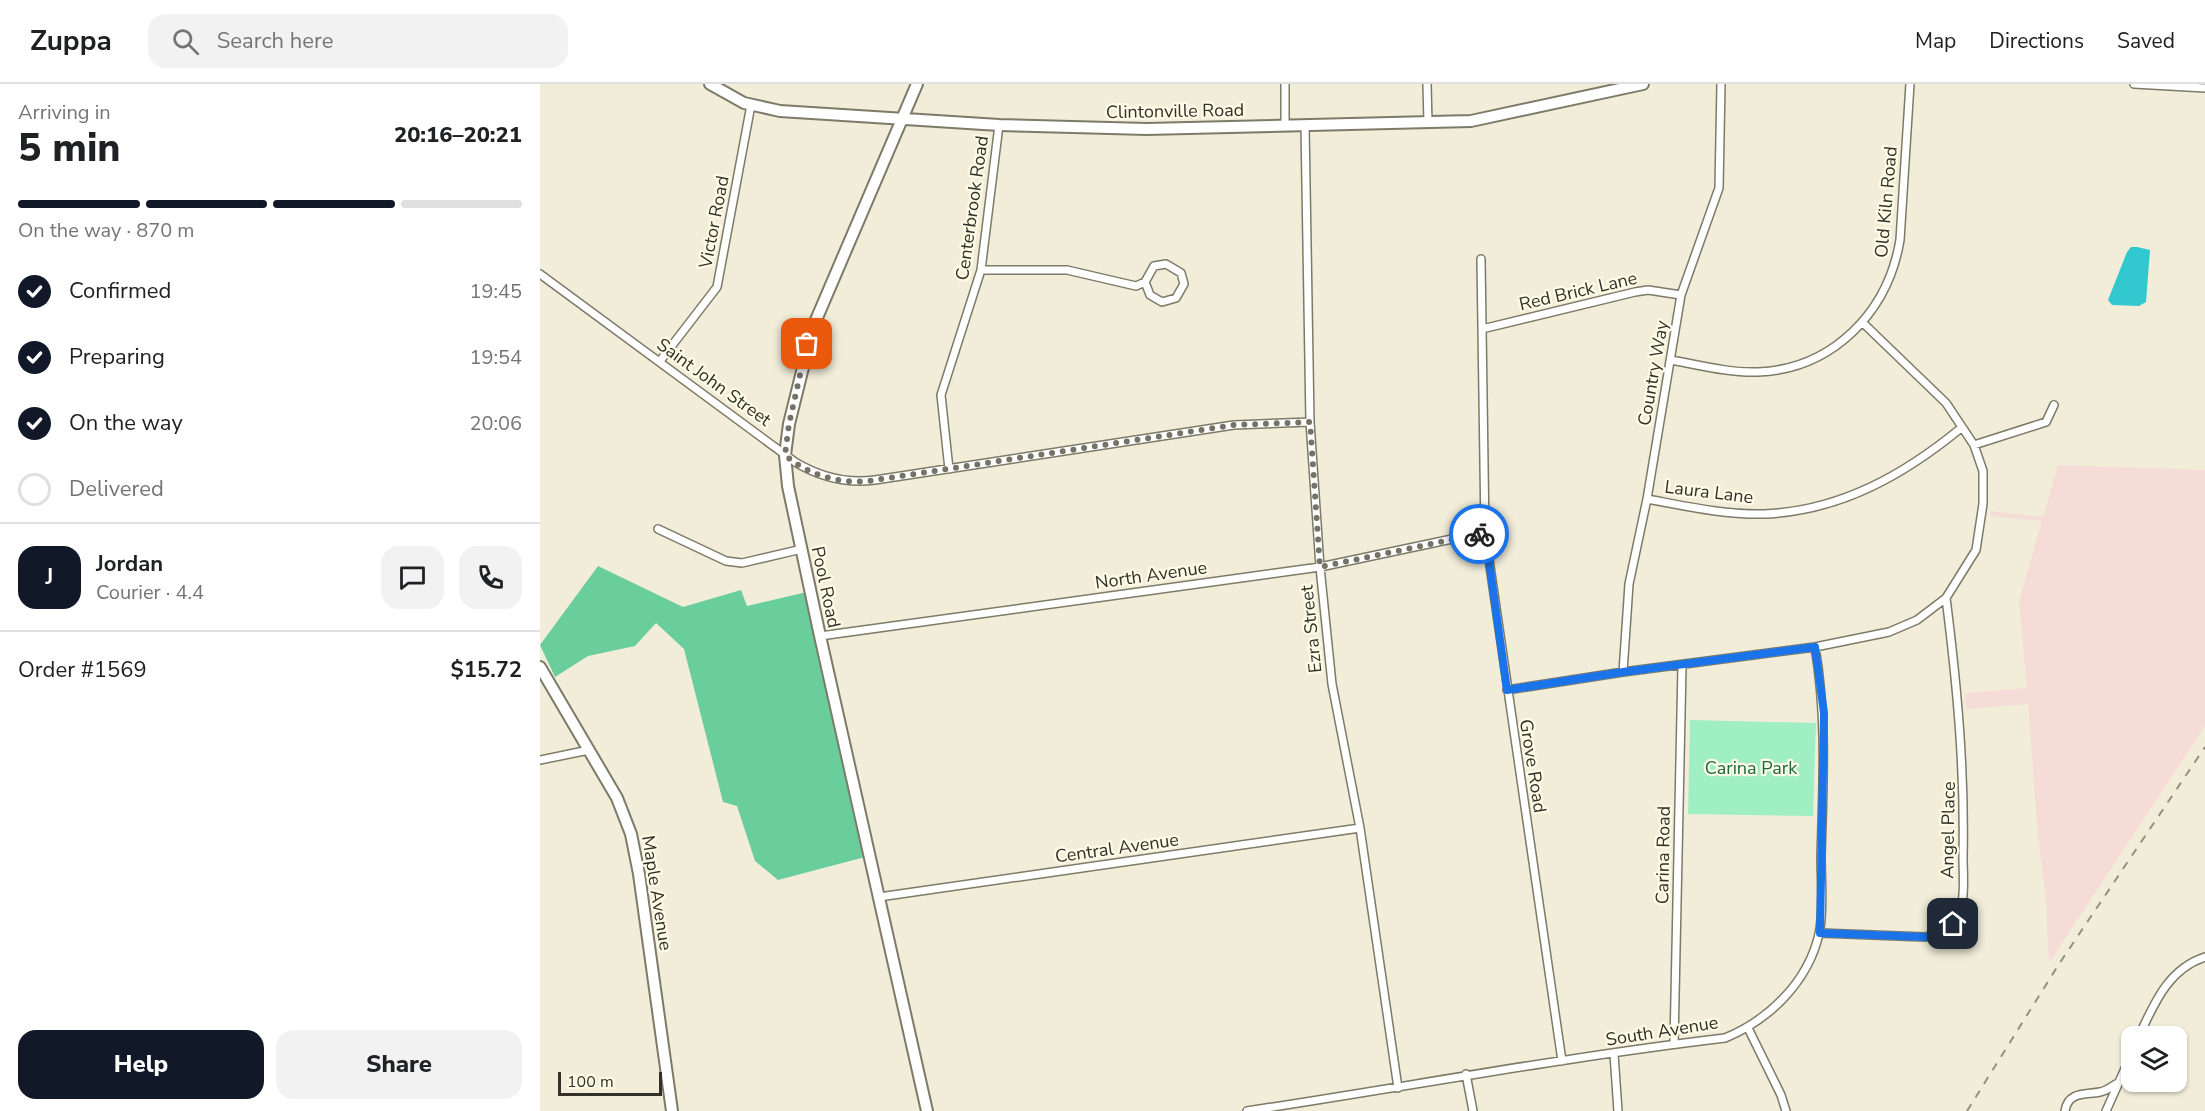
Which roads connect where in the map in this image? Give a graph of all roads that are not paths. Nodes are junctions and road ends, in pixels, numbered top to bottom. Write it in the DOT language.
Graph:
graph roads {
  1 [pos="710,84"];
  2 [pos="917,84"];
  3 [pos="1285,84"];
  4 [pos="1427,84"];
  5 [pos="1643,84"];
  6 [pos="1721,84"];
  7 [pos="1910,84"];
  8 [pos="2134,84"];
  9 [pos="2205,88"];
  10 [pos="751,105"];
  11 [pos="901,118"];
  12 [pos="1428,123"];
  13 [pos="999,125"];
  14 [pos="1305,125"];
  15 [pos="1285,126"];
  16 [pos="1481,259"];
  17 [pos="981,270"];
  18 [pos="540,274"];
  19 [pos="1145,282"];
  20 [pos="1681,296"];
  21 [pos="1863,323"];
  22 [pos="1482,329"];
  23 [pos="1671,360"];
  24 [pos="660,361"];
  25 [pos="2054,405"];
  26 [pos="1310,422"];
  27 [pos="1961,428"];
  28 [pos="1974,446"];
  29 [pos="785,455"];
  30 [pos="949,469"];
  31 [pos="1647,500"];
  32 [pos="658,529"];
  33 [pos="1485,532"];
  34 [pos="802,549"];
  35 [pos="1320,567"];
  36 [pos="1946,598"];
  37 [pos="820,636"];
  38 [pos="1815,647"];
  39 [pos="1682,666"];
  40 [pos="540,667"];
  41 [pos="1623,672"];
  42 [pos="1507,690"];
  43 [pos="589,750"];
  44 [pos="540,760"];
  45 [pos="1360,828"];
  46 [pos="879,897"];
  47 [pos="1820,933"];
  48 [pos="2205,957"];
  49 [pos="2144,1026"];
  50 [pos="1748,1028"];
  51 [pos="1674,1044"];
  52 [pos="1614,1054"];
  53 [pos="1562,1061"];
  54 [pos="1466,1074"];
  55 [pos="2121,1077"];
  56 [pos="2118,1083"];
  57 [pos="1398,1088"];
  58 [pos="672,1111"];
  59 [pos="927,1111"];
  60 [pos="1247,1111"];
  61 [pos="1473,1111"];
  62 [pos="1618,1111"];
  63 [pos="1786,1111"];
  64 [pos="2065,1111"];
  65 [pos="2106,1111"];
  1 -- 10 [label="main road, Clintonville Road"];
  2 -- 11 [label="main road, Pool Road"];
  3 -- 15 [label="street"];
  4 -- 12 [label="street"];
  5 -- 12 [label="main road, Clintonville Road"];
  6 -- 20 [label="street, Country Way"];
  7 -- 21 [label="street, Old Kiln Road"];
  8 -- 9 [label="street"];
  10 -- 11 [label="main road, Clintonville Road"];
  10 -- 24 [label="street, Victor Road"];
  11 -- 13 [label="main road, Clintonville Road"];
  11 -- 29 [label="main road, Pool Road"];
  12 -- 14 [label="main road, Clintonville Road"];
  13 -- 15 [label="main road, Clintonville Road"];
  13 -- 17 [label="street, Centerbrook Road"];
  14 -- 15 [label="main road, Clintonville Road"];
  14 -- 26 [label="street, Ezra Street"];
  16 -- 22 [label="street, Grove Road"];
  17 -- 19 [label="street"];
  17 -- 30 [label="street, Centerbrook Road"];
  18 -- 24 [label="street, Saint John Street"];
  19 -- 19 [label="street"];
  20 -- 22 [label="street, Red Brick Lane"];
  20 -- 23 [label="street, Country Way"];
  21 -- 23 [label="street, Old Kiln Road"];
  21 -- 27 [label="street"];
  22 -- 33 [label="street, Grove Road"];
  23 -- 31 [label="street, Country Way"];
  24 -- 29 [label="street, Saint John Street"];
  25 -- 28 [label="street"];
  26 -- 30 [label="street, Saint John Street"];
  26 -- 35 [label="street, Ezra Street"];
  27 -- 28 [label="street"];
  27 -- 31 [label="street, Laura Lane"];
  28 -- 36 [label="street"];
  29 -- 30 [label="street, Saint John Street"];
  29 -- 34 [label="main road, Pool Road"];
  31 -- 41 [label="street, Country Way"];
  32 -- 34 [label="street"];
  33 -- 35 [label="street, North Avenue"];
  33 -- 42 [label="street, Grove Road"];
  34 -- 37 [label="main road, Pool Road"];
  35 -- 37 [label="street, North Avenue"];
  35 -- 45 [label="street, Ezra Street"];
  36 -- 38 [label="street"];
  36 -- 47 [label="street, Angel Place"];
  37 -- 46 [label="main road, Pool Road"];
  38 -- 39 [label="street"];
  38 -- 47 [label="street, South Avenue"];
  39 -- 41 [label="street"];
  39 -- 51 [label="street, Carina Road"];
  40 -- 43 [label="main road, Maple Avenue"];
  41 -- 42 [label="street"];
  42 -- 53 [label="street, Grove Road"];
  43 -- 44 [label="street"];
  43 -- 58 [label="main road, Maple Avenue"];
  45 -- 46 [label="street, Central Avenue"];
  45 -- 57 [label="street, Ezra Street"];
  46 -- 59 [label="main road, Pool Road"];
  47 -- 50 [label="street, South Avenue"];
  48 -- 49 [label="street"];
  50 -- 51 [label="street, South Avenue"];
  50 -- 63 [label="street"];
  51 -- 52 [label="street, South Avenue"];
  52 -- 53 [label="street, South Avenue"];
  52 -- 62 [label="street"];
  53 -- 54 [label="street, South Avenue"];
  54 -- 57 [label="street, South Avenue"];
  54 -- 61 [label="street"];
  55 -- 56 [label="street"];
  56 -- 64 [label="street"];
  56 -- 65 [label="street"];
  57 -- 60 [label="street, South Avenue"];
}
